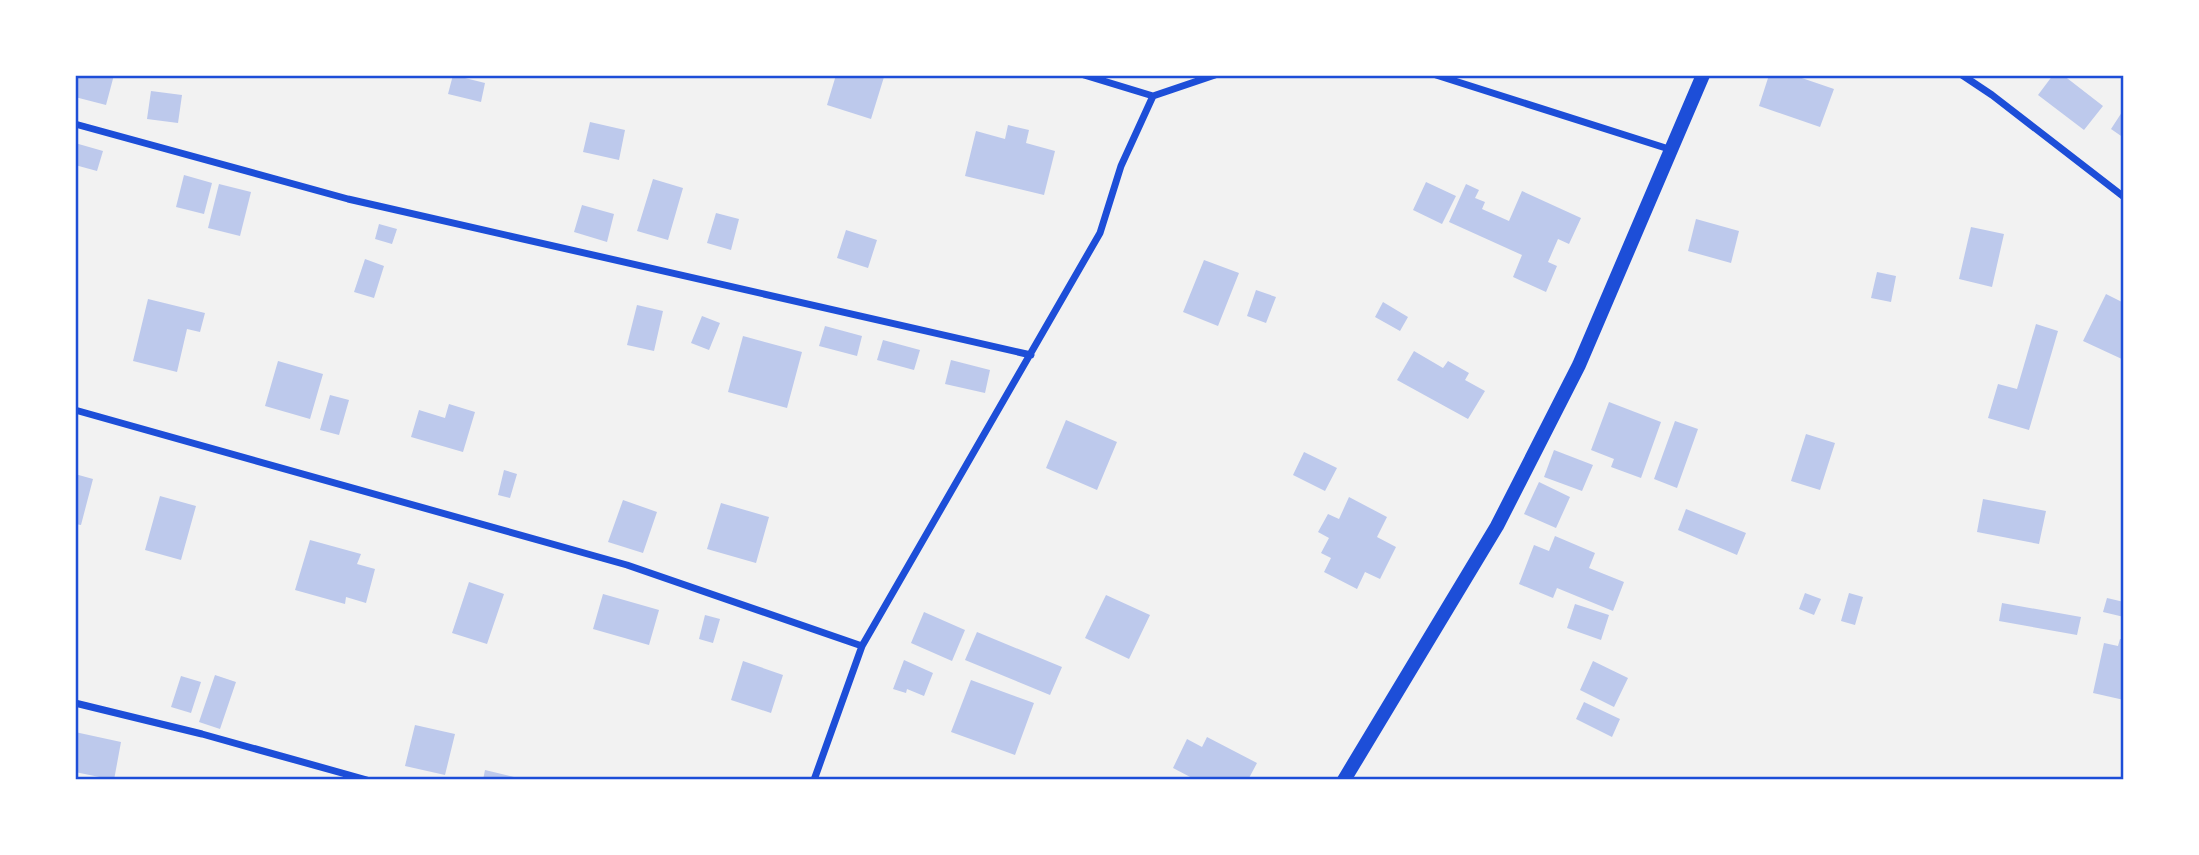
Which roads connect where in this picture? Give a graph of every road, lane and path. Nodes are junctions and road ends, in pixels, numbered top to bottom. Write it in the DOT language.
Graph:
graph roads {
  1 [pos="1084,75"];
  2 [pos="1215,75"];
  3 [pos="1436,75"];
  4 [pos="1703,75"];
  5 [pos="1962,75"];
  6 [pos="1153,96"];
  7 [pos="75,124"];
  8 [pos="1672,150"];
  9 [pos="2124,197"];
  10 [pos="1031,355"];
  11 [pos="75,411"];
  12 [pos="862,646"];
  13 [pos="75,703"];
  14 [pos="367,780"];
  15 [pos="814,780"];
  16 [pos="1344,780"];
  1 -- 6 [label="street"];
  2 -- 6 [label="street"];
  3 -- 8 [label="street"];
  4 -- 8 [label="main road"];
  5 -- 9 [label="street"];
  6 -- 10 [label="street"];
  7 -- 10 [label="street"];
  8 -- 16 [label="main road"];
  10 -- 12 [label="street"];
  11 -- 12 [label="street"];
  12 -- 15 [label="street"];
  13 -- 14 [label="street"];
}
